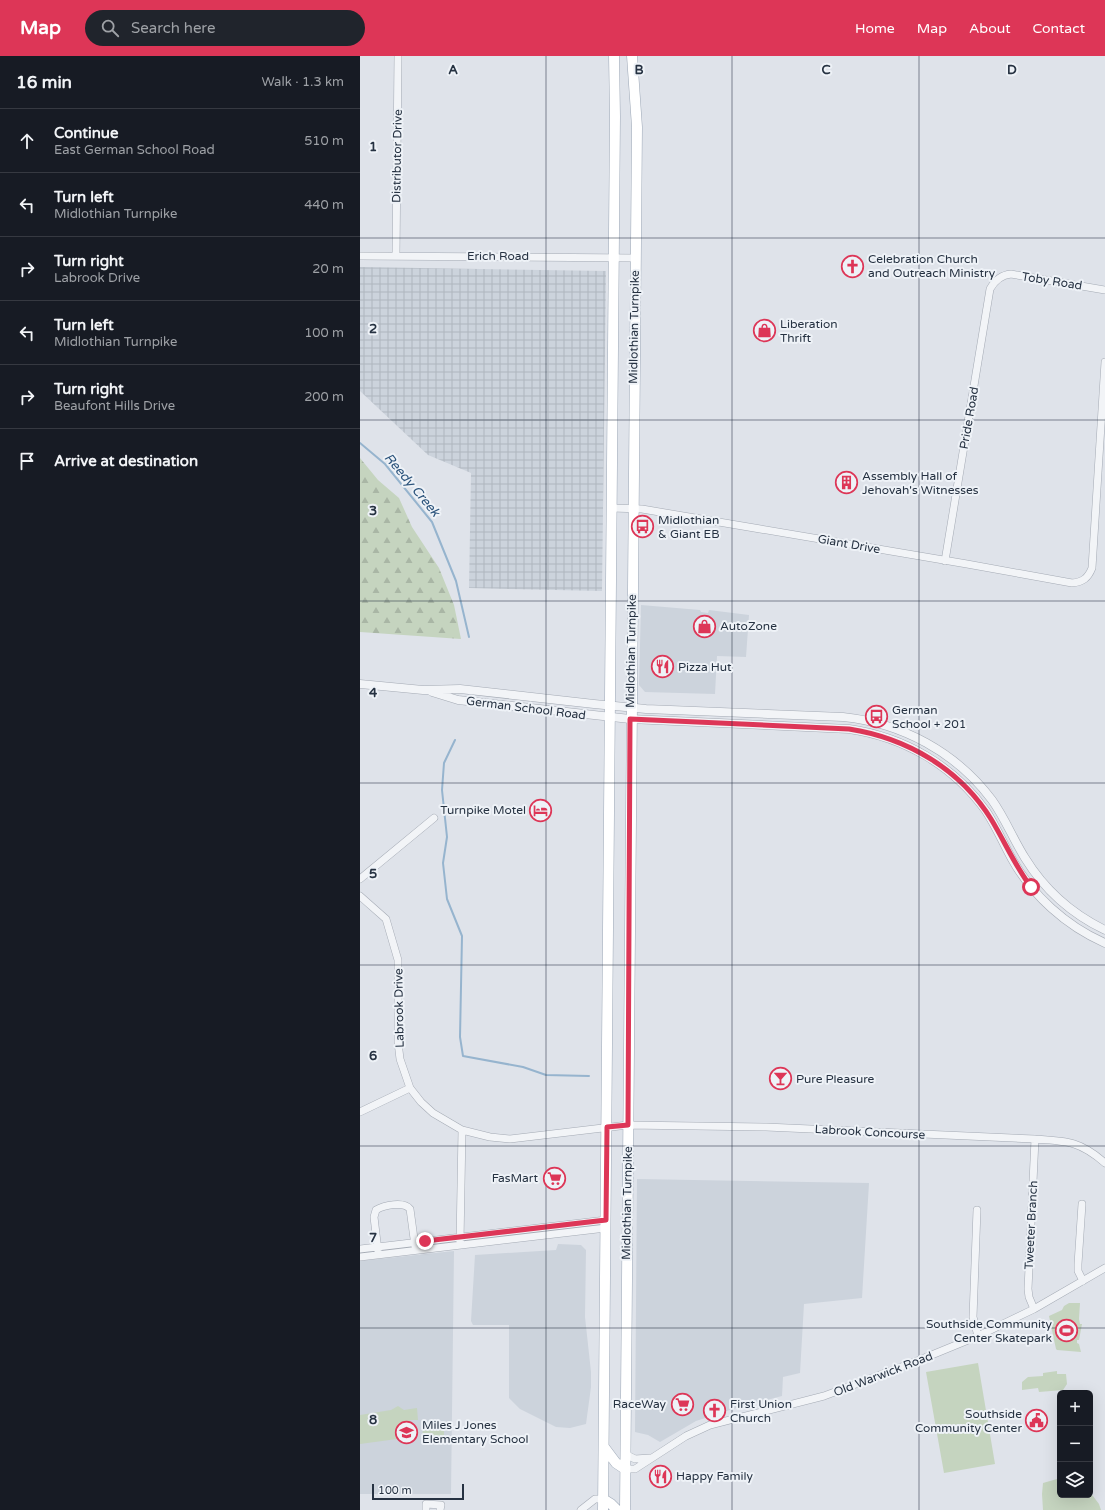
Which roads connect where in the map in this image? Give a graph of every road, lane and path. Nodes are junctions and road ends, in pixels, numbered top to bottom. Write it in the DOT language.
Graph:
graph roads {
  1 [pos="398,56"];
  2 [pos="614,56"];
  3 [pos="632,56"];
  4 [pos="360,256"];
  5 [pos="396,256"];
  6 [pos="614,257"];
  7 [pos="635,258"];
  8 [pos="999,278"];
  9 [pos="1105,290"];
  10 [pos="1105,362"];
  11 [pos="1102,447"];
  12 [pos="612,508"];
  13 [pos="632,508"];
  14 [pos="945,561"];
  15 [pos="360,684"];
  16 [pos="423,690"];
  17 [pos="610,706"];
  18 [pos="631,707"];
  19 [pos="817,716"];
  20 [pos="609,717"];
  21 [pos="630,719"];
  22 [pos="816,727"];
  23 [pos="434,818"];
  24 [pos="360,879"];
  25 [pos="360,896"];
  26 [pos="1105,930"];
  27 [pos="1105,943"];
  28 [pos="410,1088"];
  29 [pos="360,1112"];
  30 [pos="628,1125"];
  31 [pos="607,1127"];
  32 [pos="462,1130"];
  33 [pos="1035,1139"];
  34 [pos="1105,1163"];
  35 [pos="1082,1204"];
  36 [pos="978,1210"];
  37 [pos="606,1224"];
  38 [pos="460,1241"];
  39 [pos="414,1242"];
  40 [pos="360,1249"];
  41 [pos="415,1250"];
  42 [pos="378,1251"];
  43 [pos="360,1257"];
  44 [pos="1105,1268"];
  45 [pos="1083,1281"];
  46 [pos="1034,1309"];
  47 [pos="978,1336"];
  48 [pos="604,1447"];
  49 [pos="625,1454"];
  50 [pos="654,1457"];
  51 [pos="625,1469"];
  52 [pos="604,1499"];
  53 [pos="426,1510"];
  54 [pos="440,1510"];
  55 [pos="581,1510"];
  56 [pos="603,1510"];
  57 [pos="617,1510"];
  58 [pos="625,1510"];
  1 -- 5 [label="street, Distributor Drive"];
  2 -- 6 [label="main road, Midlothian Turnpike"];
  3 -- 7 [label="main road, Midlothian Turnpike"];
  4 -- 5 [label="street, Erich Road"];
  5 -- 6 [label="street, Erich Road"];
  6 -- 7 [label="street, Erich Road"];
  6 -- 12 [label="main road, Midlothian Turnpike"];
  7 -- 13 [label="main road, Midlothian Turnpike"];
  8 -- 9 [label="street, Toby Road"];
  8 -- 14 [label="street, Pride Road"];
  10 -- 11 [label="street"];
  11 -- 14 [label="street, Giant Drive"];
  12 -- 13 [label="street, Giant Drive"];
  12 -- 17 [label="main road, Midlothian Turnpike"];
  13 -- 14 [label="street, Giant Drive"];
  13 -- 18 [label="main road, Midlothian Turnpike"];
  15 -- 16 [label="street, German School Road"];
  16 -- 17 [label="street, German School Road"];
  16 -- 20 [label="street, German School Road"];
  17 -- 18 [label="street, German School Road"];
  17 -- 20 [label="main road, Midlothian Turnpike"];
  18 -- 19 [label="street, German School Road"];
  18 -- 21 [label="main road, Midlothian Turnpike"];
  19 -- 22 [label="street"];
  19 -- 26 [label="street, German School Road"];
  20 -- 21 [label="street, German School Road"];
  20 -- 31 [label="main road, Midlothian Turnpike"];
  21 -- 22 [label="street, German School Road"];
  21 -- 30 [label="main road, Midlothian Turnpike"];
  22 -- 27 [label="street, German School Road"];
  23 -- 24 [label="street"];
  25 -- 28 [label="street, Labrook Drive"];
  28 -- 29 [label="street"];
  28 -- 32 [label="street, Labrook Drive"];
  30 -- 31 [label="street, Labrook Drive"];
  30 -- 33 [label="street, Labrook Concourse"];
  30 -- 49 [label="main road, Midlothian Turnpike"];
  31 -- 32 [label="street, Labrook Drive"];
  31 -- 37 [label="main road, Midlothian Turnpike"];
  32 -- 38 [label="street"];
  33 -- 34 [label="street, Labrook Concourse"];
  33 -- 46 [label="street, Tweeter Branch"];
  35 -- 45 [label="street"];
  36 -- 47 [label="street"];
  37 -- 38 [label="street"];
  37 -- 48 [label="main road, Midlothian Turnpike"];
  38 -- 39 [label="street"];
  38 -- 41 [label="street"];
  39 -- 41 [label="street"];
  39 -- 42 [label="street"];
  39 -- 42 [label="street"];
  40 -- 42 [label="street"];
  41 -- 42 [label="street"];
  42 -- 43 [label="street"];
  44 -- 45 [label="street, Old Warwick Road"];
  45 -- 46 [label="street, Old Warwick Road"];
  46 -- 47 [label="street, Old Warwick Road"];
  47 -- 50 [label="street, Old Warwick Road"];
  48 -- 51 [label="main road"];
  48 -- 52 [label="main road, Midlothian Turnpike"];
  49 -- 50 [label="street, Old Warwick Road"];
  49 -- 51 [label="main road, Midlothian Turnpike"];
  50 -- 51 [label="street, Old Warwick Road"];
  51 -- 58 [label="main road, Midlothian Turnpike"];
  52 -- 55 [label="street"];
  52 -- 56 [label="main road, Midlothian Turnpike"];
  52 -- 57 [label="main road"];
  53 -- 54 [label="street"];
}
